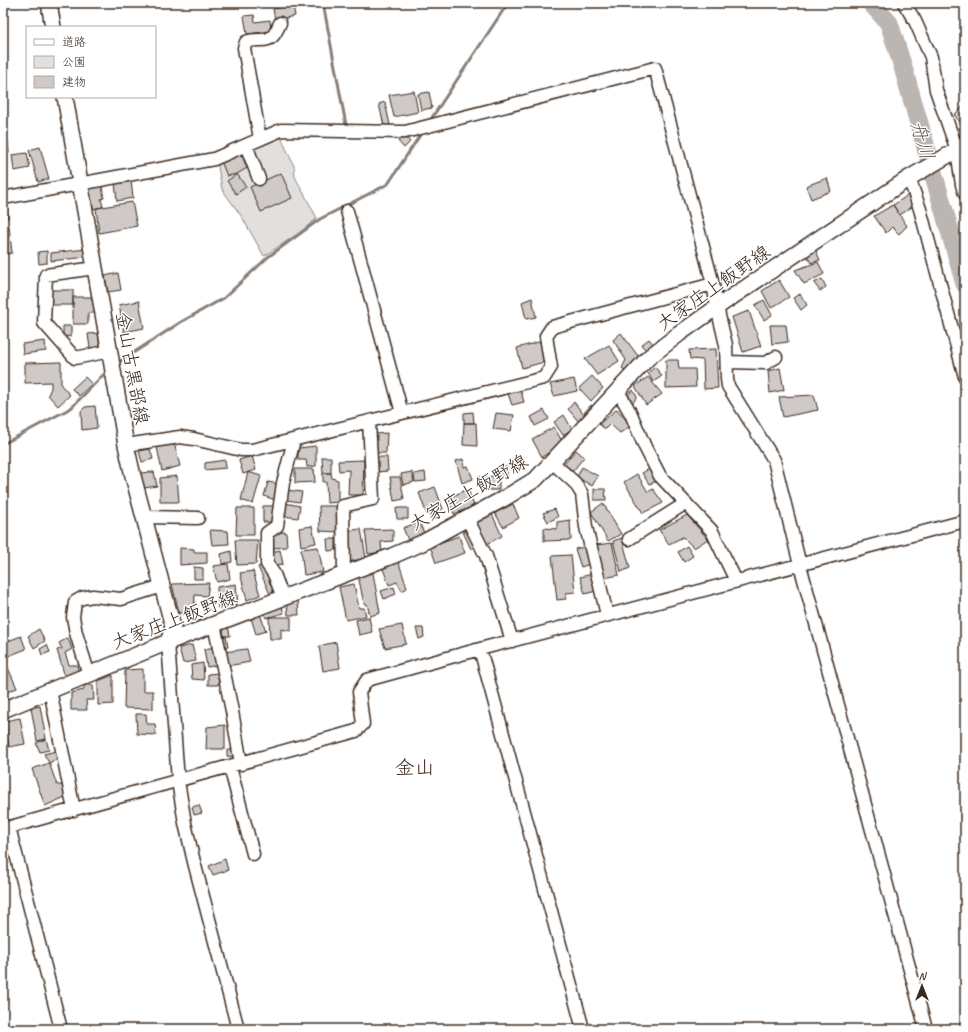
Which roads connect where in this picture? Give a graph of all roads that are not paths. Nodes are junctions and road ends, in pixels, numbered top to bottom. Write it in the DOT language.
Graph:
graph roads {
  1 [pos="49,3"];
  2 [pos="904,3"];
  3 [pos="280,23"];
  4 [pos="53,26"];
  5 [pos="65,98"];
  6 [pos="260,139"];
  7 [pos="246,145"];
  8 [pos="961,147"];
  9 [pos="259,178"];
  10 [pos="909,178"];
  11 [pos="81,184"];
  12 [pos="965,194"];
  13 [pos="3,198"];
  14 [pos="347,211"];
  15 [pos="95,268"];
  16 [pos="713,284"];
  17 [pos="717,307"];
  18 [pos="110,351"];
  19 [pos="776,357"];
  20 [pos="727,362"];
  21 [pos="965,377"];
  22 [pos="618,391"];
  23 [pos="402,413"];
  24 [pos="369,421"];
  25 [pos="294,440"];
  26 [pos="126,445"];
  27 [pos="552,462"];
  28 [pos="686,503"];
  29 [pos="144,517"];
  30 [pos="198,518"];
  31 [pos="467,518"];
  32 [pos="965,521"];
  33 [pos="629,539"];
  34 [pos="800,565"];
  35 [pos="344,574"];
  36 [pos="736,581"];
  37 [pos="162,586"];
  38 [pos="283,598"];
  39 [pos="607,615"];
  40 [pos="214,624"];
  41 [pos="512,641"];
  42 [pos="168,642"];
  43 [pos="480,649"];
  44 [pos="89,675"];
  45 [pos="50,690"];
  46 [pos="3,710"];
  47 [pos="236,765"];
  48 [pos="178,781"];
  49 [pos="74,810"];
  50 [pos="6,828"];
  51 [pos="253,854"];
  52 [pos="61,1029"];
  53 [pos="238,1029"];
  54 [pos="583,1029"];
  55 [pos="926,1029"];
  1 -- 4 [label="main road"];
  2 -- 8 [label="street"];
  3 -- 6 [label="street"];
  5 -- 11 [label="main road, 金山古黒部線"];
  6 -- 7 [label="street"];
  6 -- 16 [label="street"];
  7 -- 9 [label="street"];
  7 -- 11 [label="street"];
  8 -- 10 [label="main road, 大家庄上飯野線"];
  8 -- 12 [label="street"];
  10 -- 17 [label="main road, 大家庄上飯野線"];
  10 -- 21 [label="street"];
  11 -- 13 [label="street"];
  11 -- 15 [label="main road, 金山古黒部線"];
  14 -- 23 [label="street"];
  15 -- 18 [label="main road, 金山古黒部線"];
  15 -- 18 [label="street"];
  16 -- 17 [label="street"];
  16 -- 23 [label="street"];
  17 -- 20 [label="street"];
  17 -- 22 [label="main road, 大家庄上飯野線"];
  18 -- 26 [label="main road, 金山古黒部線"];
  19 -- 20 [label="street"];
  20 -- 34 [label="street"];
  22 -- 27 [label="main road, 大家庄上飯野線"];
  22 -- 28 [label="street"];
  23 -- 24 [label="street"];
  24 -- 25 [label="street"];
  24 -- 35 [label="street"];
  25 -- 26 [label="street"];
  25 -- 38 [label="street"];
  26 -- 29 [label="main road, 金山古黒部線"];
  27 -- 31 [label="main road, 大家庄上飯野線"];
  27 -- 39 [label="street"];
  28 -- 33 [label="street"];
  28 -- 36 [label="street"];
  29 -- 30 [label="street"];
  29 -- 37 [label="main road, 金山古黒部線"];
  31 -- 35 [label="main road, 大家庄上飯野線"];
  31 -- 41 [label="street"];
  32 -- 34 [label="street"];
  34 -- 36 [label="street"];
  34 -- 55 [label="street"];
  35 -- 38 [label="main road, 大家庄上飯野線"];
  36 -- 39 [label="street"];
  37 -- 42 [label="main road, 金山古黒部線"];
  37 -- 44 [label="street"];
  38 -- 40 [label="main road, 大家庄上飯野線"];
  39 -- 41 [label="street"];
  40 -- 42 [label="main road, 大家庄上飯野線"];
  40 -- 47 [label="street"];
  41 -- 43 [label="street"];
  42 -- 44 [label="main road, 大家庄上飯野線"];
  42 -- 48 [label="street"];
  43 -- 47 [label="street"];
  43 -- 54 [label="street"];
  44 -- 45 [label="main road, 大家庄上飯野線"];
  45 -- 46 [label="main road, 大家庄上飯野線"];
  45 -- 49 [label="street"];
  47 -- 48 [label="street"];
  47 -- 51 [label="street"];
  48 -- 49 [label="street"];
  48 -- 53 [label="street"];
  49 -- 50 [label="street"];
  50 -- 52 [label="street"];
}
